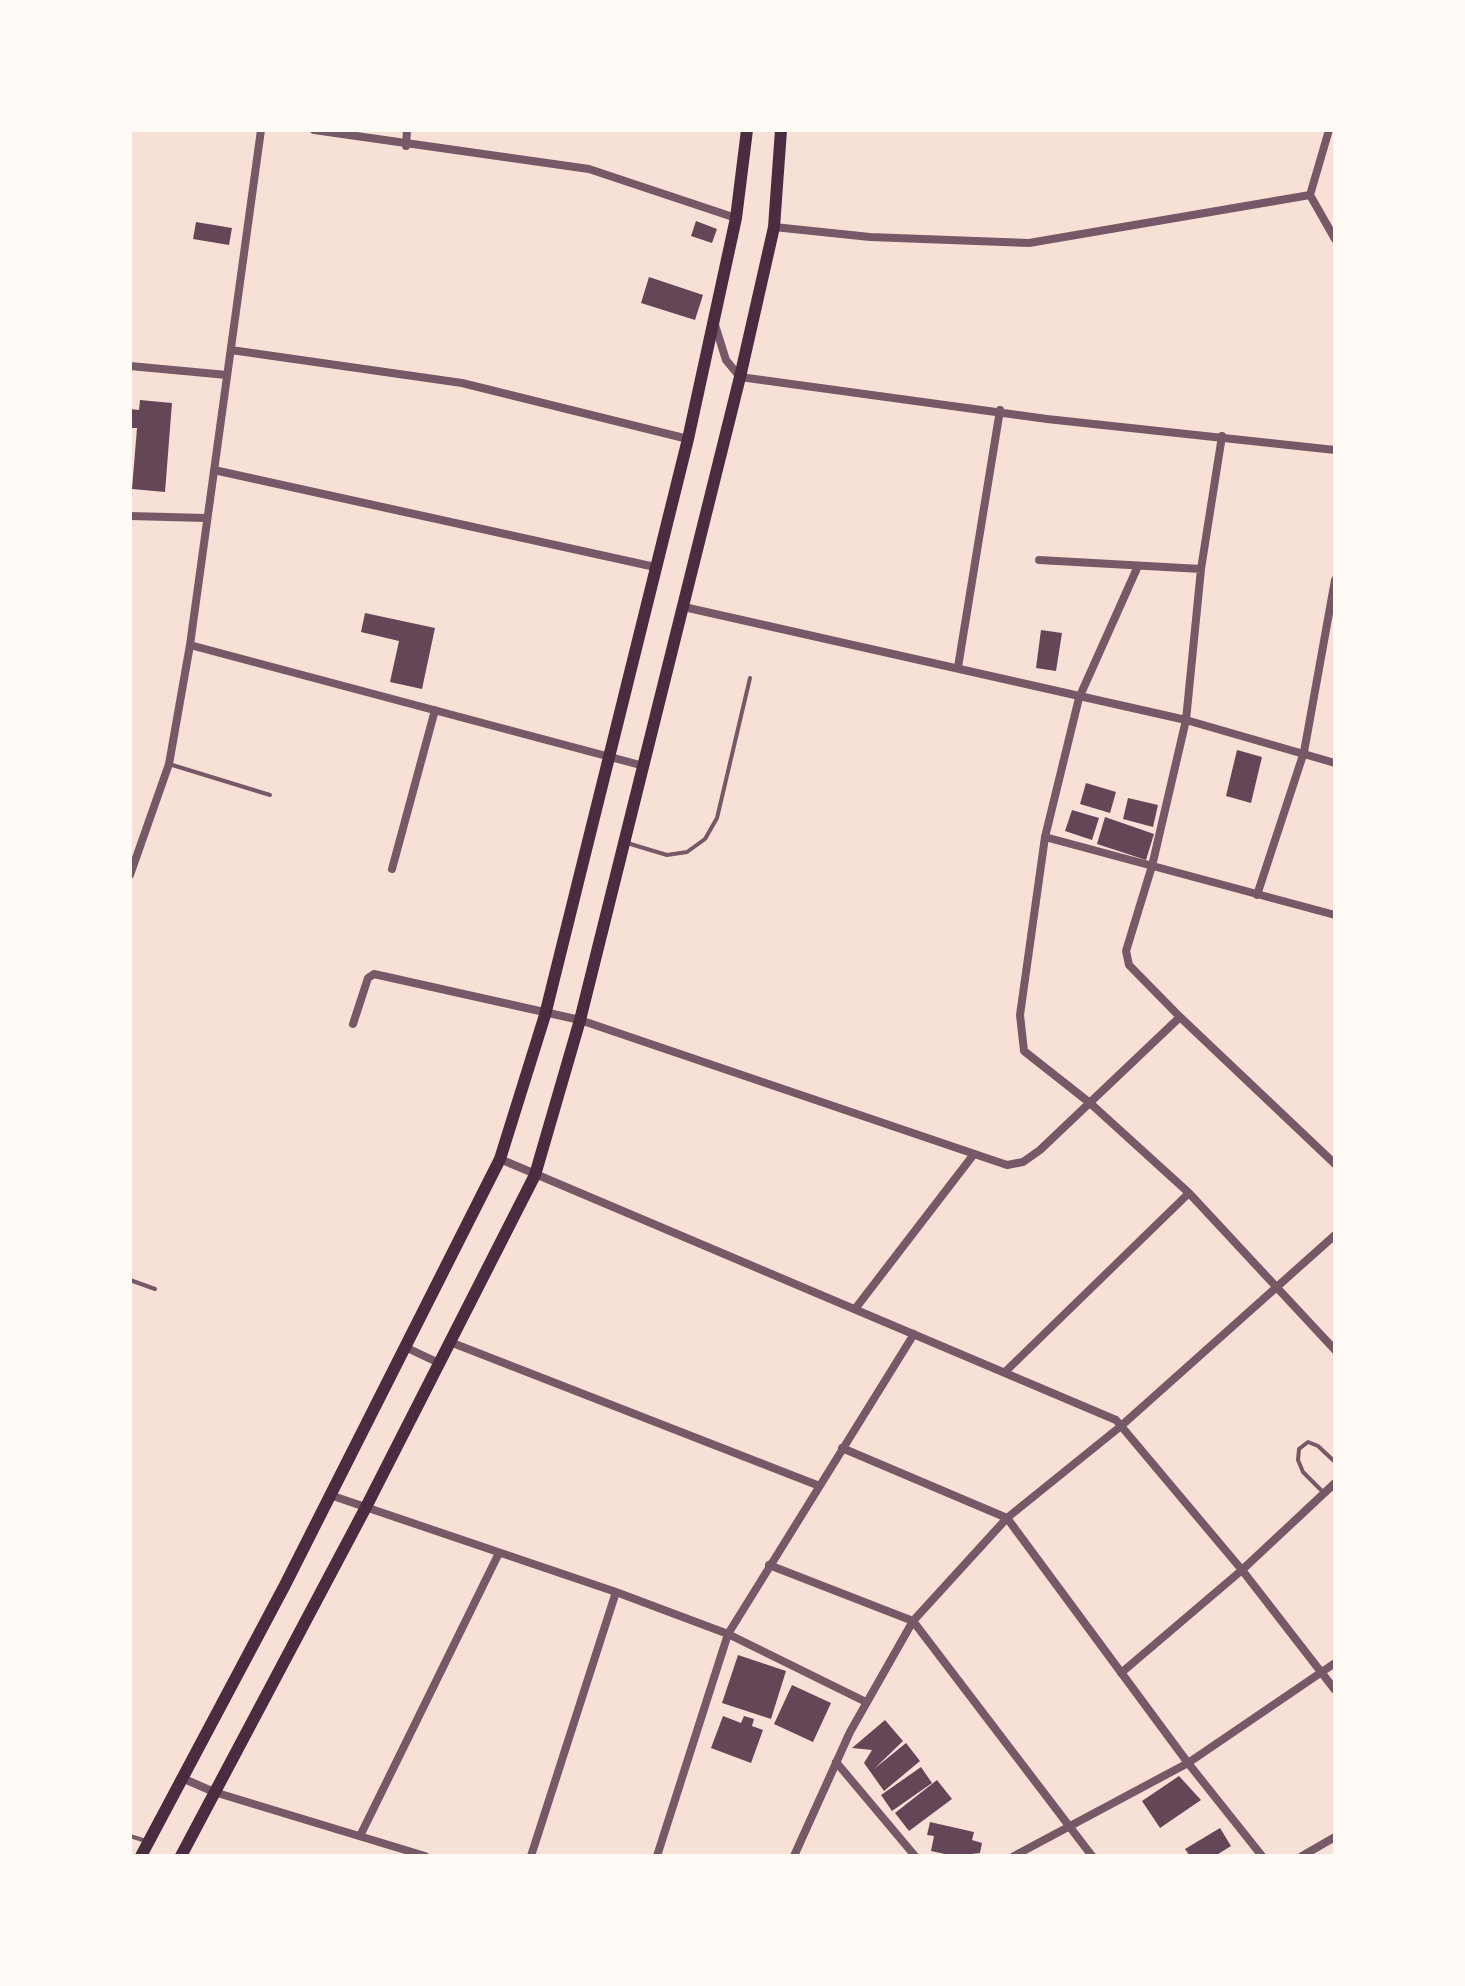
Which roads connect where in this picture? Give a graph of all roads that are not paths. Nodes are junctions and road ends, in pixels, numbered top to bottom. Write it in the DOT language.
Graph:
graph roads {
  1 [pos="261,130"];
  2 [pos="314,130"];
  3 [pos="407,130"];
  4 [pos="747,130"];
  5 [pos="781,130"];
  6 [pos="1329,130"];
  7 [pos="406,146"];
  8 [pos="1310,195"];
  9 [pos="736,218"];
  10 [pos="774,227"];
  11 [pos="1335,239"];
  12 [pos="714,317"];
  13 [pos="231,350"];
  14 [pos="130,366"];
  15 [pos="227,375"];
  16 [pos="740,377"];
  17 [pos="1000,410"];
  18 [pos="1222,436"];
  19 [pos="688,439"];
  20 [pos="1335,450"];
  21 [pos="214,470"];
  22 [pos="130,516"];
  23 [pos="206,518"];
  24 [pos="1039,560"];
  25 [pos="1138,566"];
  26 [pos="655,567"];
  27 [pos="1201,569"];
  28 [pos="1335,580"];
  29 [pos="684,607"];
  30 [pos="190,645"];
  31 [pos="958,667"];
  32 [pos="750,678"];
  33 [pos="1079,698"];
  34 [pos="435,710"];
  35 [pos="1186,720"];
  36 [pos="1304,752"];
  37 [pos="607,755"];
  38 [pos="1335,763"];
  39 [pos="169,764"];
  40 [pos="644,766"];
  41 [pos="270,795"];
  42 [pos="1045,837"];
  43 [pos="625,842"];
  44 [pos="1152,866"];
  45 [pos="392,869"];
  46 [pos="130,875"];
  47 [pos="1257,895"];
  48 [pos="1335,915"];
  49 [pos="545,1015"];
  50 [pos="1180,1017"];
  51 [pos="580,1020"];
  52 [pos="353,1024"];
  53 [pos="1090,1103"];
  54 [pos="974,1154"];
  55 [pos="500,1159"];
  56 [pos="1335,1164"];
  57 [pos="535,1175"];
  58 [pos="1189,1193"];
  59 [pos="1335,1235"];
  60 [pos="130,1280"];
  61 [pos="1277,1288"];
  62 [pos="155,1289"];
  63 [pos="855,1309"];
  64 [pos="914,1334"];
  65 [pos="450,1342"];
  66 [pos="405,1347"];
  67 [pos="1335,1350"];
  68 [pos="439,1363"];
  69 [pos="1005,1372"];
  70 [pos="1121,1426"];
  71 [pos="842,1448"];
  72 [pos="1335,1462"];
  73 [pos="1335,1483"];
  74 [pos="817,1485"];
  75 [pos="1324,1493"];
  76 [pos="330,1495"];
  77 [pos="365,1509"];
  78 [pos="1007,1518"];
  79 [pos="498,1555"];
  80 [pos="769,1565"];
  81 [pos="1242,1570"];
  82 [pos="616,1592"];
  83 [pos="913,1621"];
  84 [pos="728,1634"];
  85 [pos="1335,1663"];
  86 [pos="1121,1673"];
  87 [pos="1321,1674"];
  88 [pos="1335,1690"];
  89 [pos="866,1702"];
  90 [pos="836,1762"];
  91 [pos="1188,1763"];
  92 [pos="182,1778"];
  93 [pos="214,1792"];
  94 [pos="1069,1827"];
  95 [pos="130,1836"];
  96 [pos="360,1836"];
  97 [pos="1335,1837"];
  98 [pos="148,1842"];
  99 [pos="141,1856"];
  100 [pos="181,1856"];
  101 [pos="425,1856"];
  102 [pos="531,1856"];
  103 [pos="657,1856"];
  104 [pos="794,1856"];
  105 [pos="915,1856"];
  106 [pos="1014,1856"];
  107 [pos="1092,1856"];
  108 [pos="1262,1856"];
  109 [pos="1302,1856"];
  1 -- 13 [label="street"];
  2 -- 7 [label="street"];
  3 -- 7 [label="street"];
  4 -- 9 [label="main road"];
  5 -- 10 [label="main road"];
  6 -- 8 [label="street"];
  7 -- 9 [label="street"];
  8 -- 10 [label="street"];
  8 -- 11 [label="street"];
  9 -- 12 [label="main road"];
  10 -- 16 [label="main road"];
  12 -- 16 [label="street"];
  12 -- 19 [label="main road"];
  13 -- 15 [label="street"];
  13 -- 19 [label="street"];
  14 -- 15 [label="street"];
  15 -- 21 [label="street"];
  16 -- 17 [label="street"];
  16 -- 29 [label="main road"];
  17 -- 18 [label="street"];
  17 -- 31 [label="street"];
  18 -- 20 [label="street"];
  18 -- 27 [label="street"];
  19 -- 26 [label="main road"];
  21 -- 23 [label="street"];
  21 -- 26 [label="street"];
  22 -- 23 [label="street"];
  23 -- 30 [label="street"];
  24 -- 25 [label="street"];
  25 -- 27 [label="street"];
  25 -- 33 [label="street"];
  26 -- 37 [label="main road"];
  27 -- 35 [label="street"];
  28 -- 36 [label="street"];
  29 -- 31 [label="street"];
  29 -- 40 [label="main road"];
  30 -- 34 [label="street"];
  30 -- 39 [label="street"];
  31 -- 33 [label="street"];
  32 -- 43 [label="lane"];
  33 -- 35 [label="street"];
  33 -- 42 [label="street"];
  34 -- 37 [label="street"];
  34 -- 45 [label="street"];
  35 -- 36 [label="street"];
  35 -- 44 [label="street"];
  36 -- 38 [label="street"];
  36 -- 47 [label="street"];
  37 -- 40 [label="street"];
  37 -- 49 [label="main road"];
  39 -- 41 [label="lane"];
  39 -- 46 [label="street"];
  40 -- 43 [label="main road"];
  42 -- 44 [label="street"];
  42 -- 53 [label="street"];
  43 -- 51 [label="main road"];
  44 -- 47 [label="street"];
  44 -- 50 [label="street"];
  47 -- 48 [label="street"];
  49 -- 51 [label="street"];
  49 -- 52 [label="street"];
  49 -- 55 [label="main road"];
  50 -- 53 [label="street"];
  50 -- 56 [label="street"];
  51 -- 54 [label="street"];
  51 -- 57 [label="main road"];
  53 -- 54 [label="street"];
  53 -- 58 [label="street"];
  54 -- 63 [label="street"];
  55 -- 57 [label="street"];
  55 -- 66 [label="main road"];
  57 -- 63 [label="street"];
  57 -- 65 [label="main road"];
  58 -- 61 [label="street"];
  58 -- 69 [label="street"];
  59 -- 61 [label="street"];
  60 -- 62 [label="lane"];
  61 -- 67 [label="street"];
  61 -- 70 [label="street"];
  63 -- 64 [label="street"];
  64 -- 69 [label="street"];
  64 -- 71 [label="street"];
  65 -- 68 [label="main road"];
  65 -- 74 [label="street"];
  66 -- 68 [label="street"];
  66 -- 76 [label="main road"];
  68 -- 77 [label="main road"];
  69 -- 70 [label="street"];
  70 -- 78 [label="street"];
  70 -- 81 [label="street"];
  71 -- 74 [label="street"];
  71 -- 78 [label="street"];
  72 -- 75 [label="lane"];
  73 -- 75 [label="street"];
  74 -- 80 [label="street"];
  75 -- 81 [label="street"];
  76 -- 77 [label="street"];
  76 -- 92 [label="main road"];
  77 -- 79 [label="street"];
  77 -- 93 [label="main road"];
  78 -- 83 [label="street"];
  78 -- 86 [label="street"];
  79 -- 82 [label="street"];
  79 -- 96 [label="street"];
  80 -- 83 [label="street"];
  80 -- 84 [label="street"];
  81 -- 86 [label="street"];
  81 -- 87 [label="street"];
  82 -- 84 [label="street"];
  82 -- 102 [label="street"];
  83 -- 89 [label="street"];
  83 -- 94 [label="street"];
  84 -- 89 [label="street"];
  84 -- 103 [label="street"];
  85 -- 87 [label="street"];
  86 -- 91 [label="street"];
  87 -- 88 [label="street"];
  87 -- 91 [label="street"];
  89 -- 90 [label="street"];
  90 -- 104 [label="street"];
  90 -- 105 [label="street"];
  91 -- 94 [label="street"];
  91 -- 108 [label="street"];
  92 -- 93 [label="street"];
  92 -- 98 [label="main road"];
  93 -- 96 [label="street"];
  93 -- 100 [label="main road"];
  94 -- 106 [label="street"];
  94 -- 107 [label="street"];
  95 -- 98 [label="lane"];
  96 -- 101 [label="street"];
  97 -- 109 [label="street"];
  98 -- 99 [label="main road"];
}
